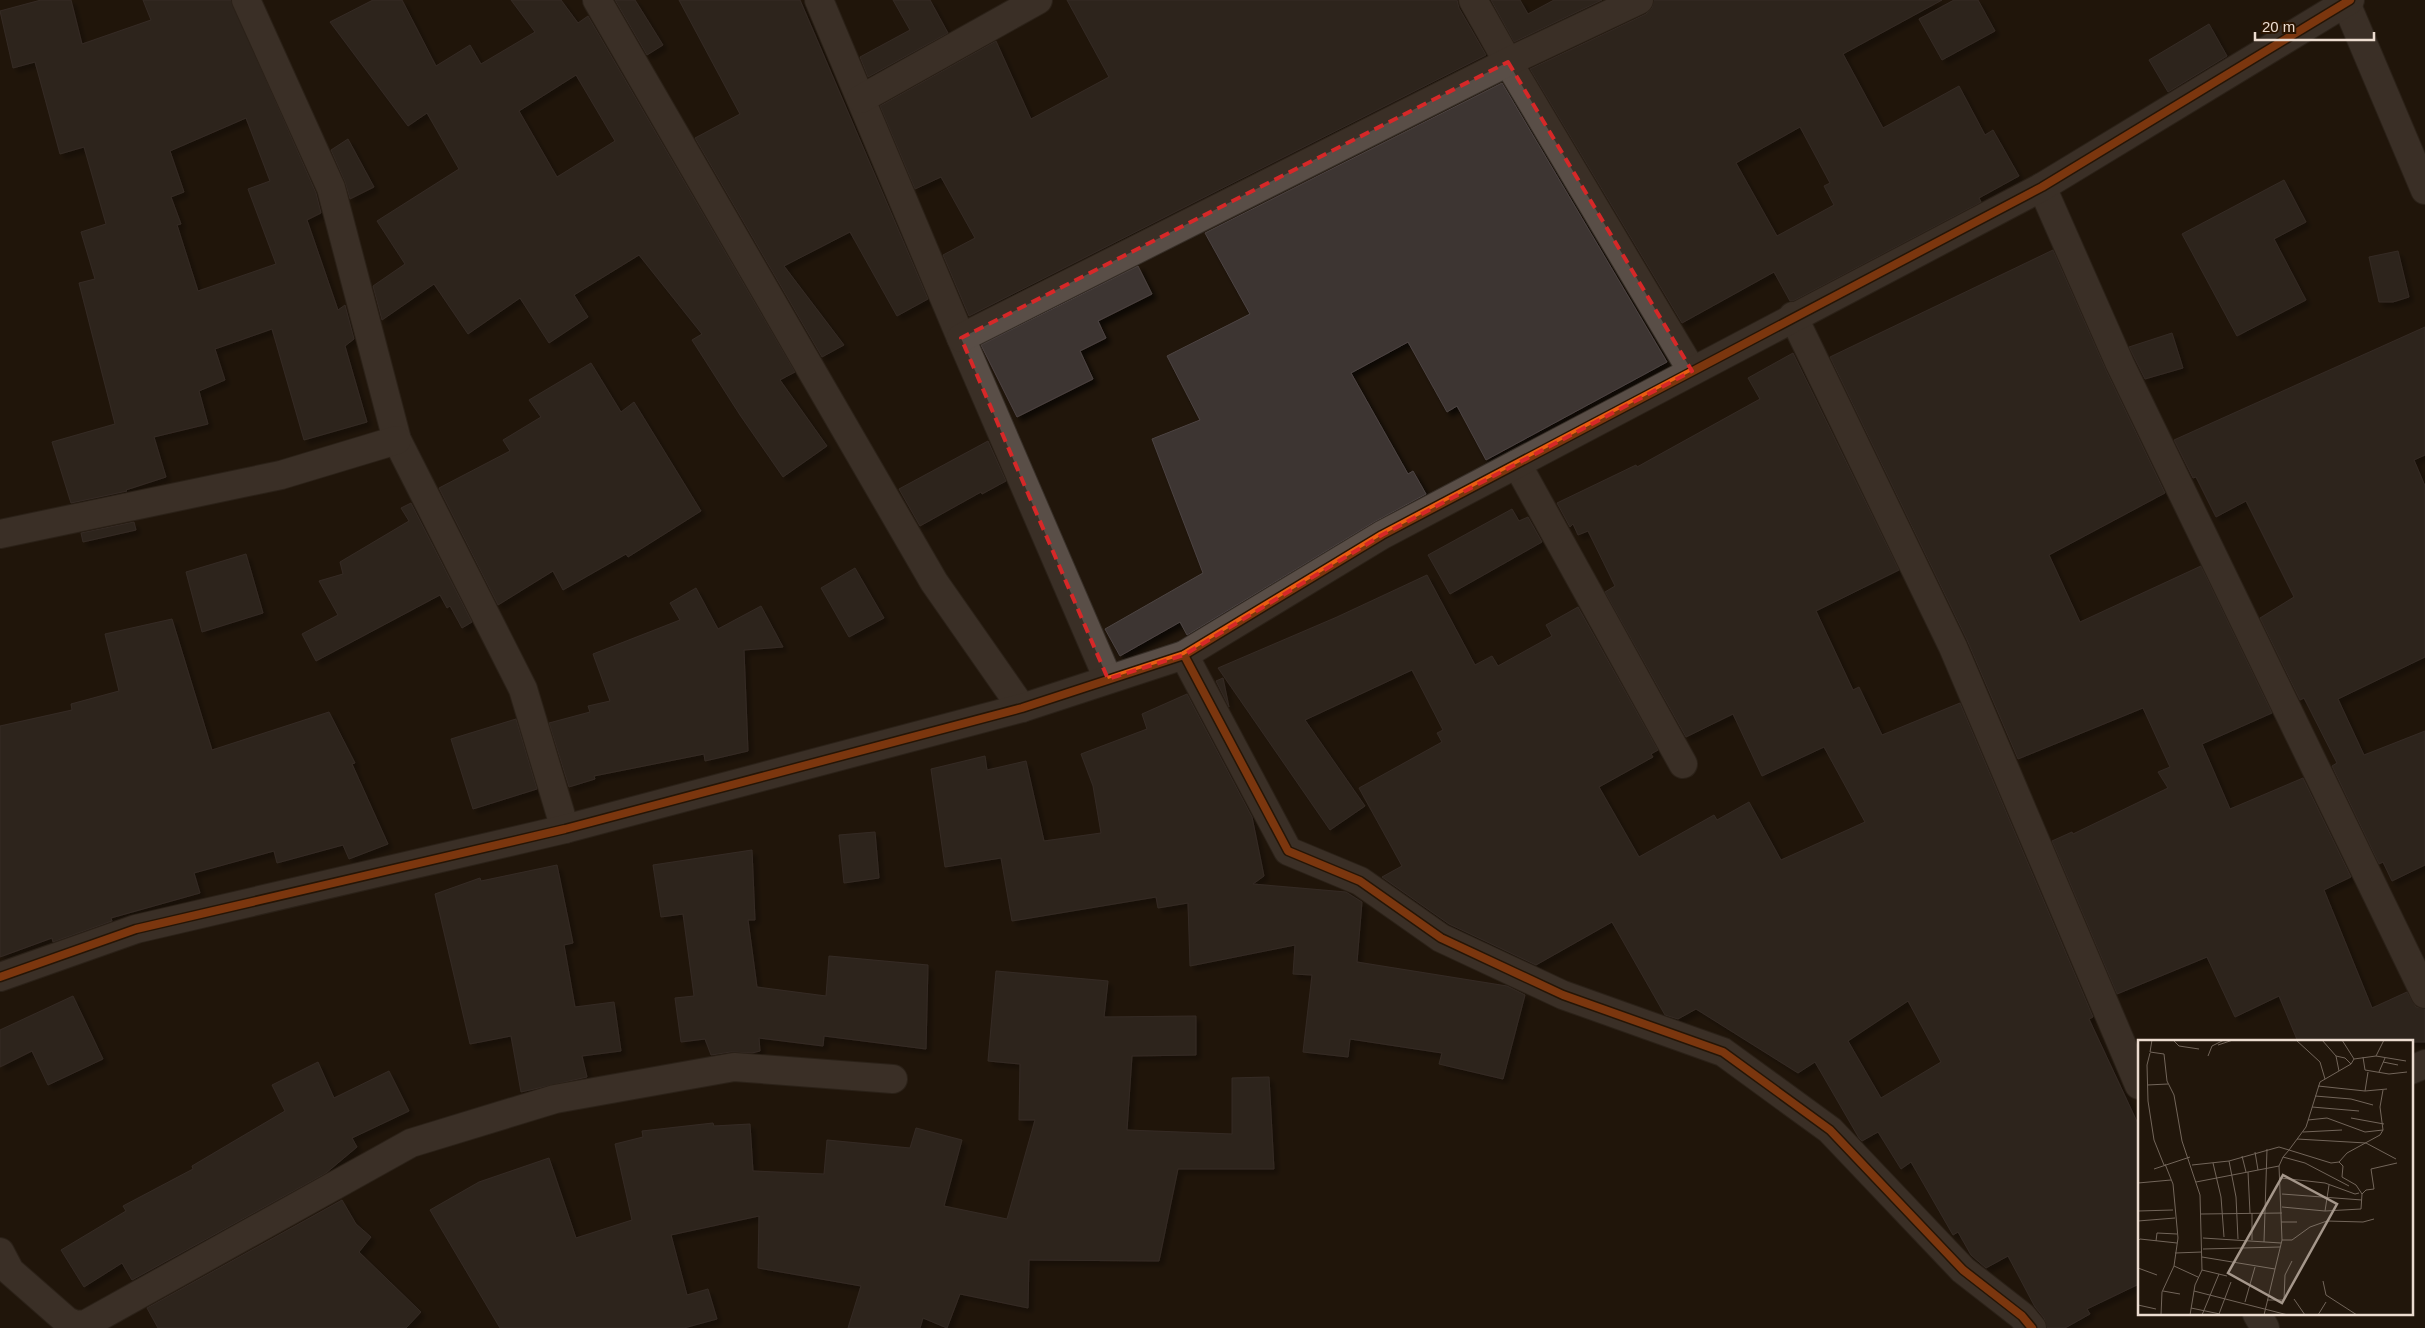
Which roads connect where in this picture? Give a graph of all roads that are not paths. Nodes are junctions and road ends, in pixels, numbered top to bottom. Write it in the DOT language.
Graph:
graph roads {
  1 [pos="246,0"];
  2 [pos="597,0"];
  3 [pos="819,0"];
  4 [pos="1038,0"];
  5 [pos="1473,0"];
  6 [pos="1639,0"];
  7 [pos="2348,2"];
  8 [pos="1508,62"];
  9 [pos="861,99"];
  10 [pos="2042,187"];
  11 [pos="2425,190"];
  12 [pos="1793,316"];
  13 [pos="961,338"];
  14 [pos="1692,371"];
  15 [pos="397,440"];
  16 [pos="1517,464"];
  17 [pos="0,534"];
  18 [pos="1184,655"];
  19 [pos="1108,679"];
  20 [pos="1022,708"];
  21 [pos="1683,764"];
  22 [pos="565,829"];
  23 [pos="0,977"];
  24 [pos="2425,994"];
  25 [pos="2425,1064"];
  26 [pos="2412,1070"];
  27 [pos="893,1079"];
  28 [pos="2138,1083"];
  29 [pos="0,1252"];
  30 [pos="2258,1316"];
  31 [pos="2032,1328"];
  32 [pos="2264,1328"];
  1 -- 15 [label="street"];
  2 -- 20 [label="street"];
  3 -- 9 [label="street"];
  4 -- 9 [label="street"];
  5 -- 8 [label="street"];
  6 -- 8 [label="street"];
  7 -- 10 [label="street"];
  7 -- 11 [label="street"];
  8 -- 13 [label="street"];
  8 -- 14 [label="street"];
  9 -- 13 [label="street"];
  10 -- 12 [label="street"];
  10 -- 24 [label="street"];
  12 -- 14 [label="street"];
  12 -- 28 [label="street"];
  13 -- 19 [label="street"];
  14 -- 16 [label="street"];
  15 -- 17 [label="street"];
  15 -- 22 [label="street"];
  16 -- 18 [label="street"];
  16 -- 21 [label="street"];
  18 -- 19 [label="street"];
  18 -- 31 [label="street"];
  19 -- 20 [label="street"];
  20 -- 22 [label="street"];
  22 -- 23 [label="street"];
  25 -- 26 [label="street"];
  27 -- 29 [label="street"];
  30 -- 32 [label="street"];
}
